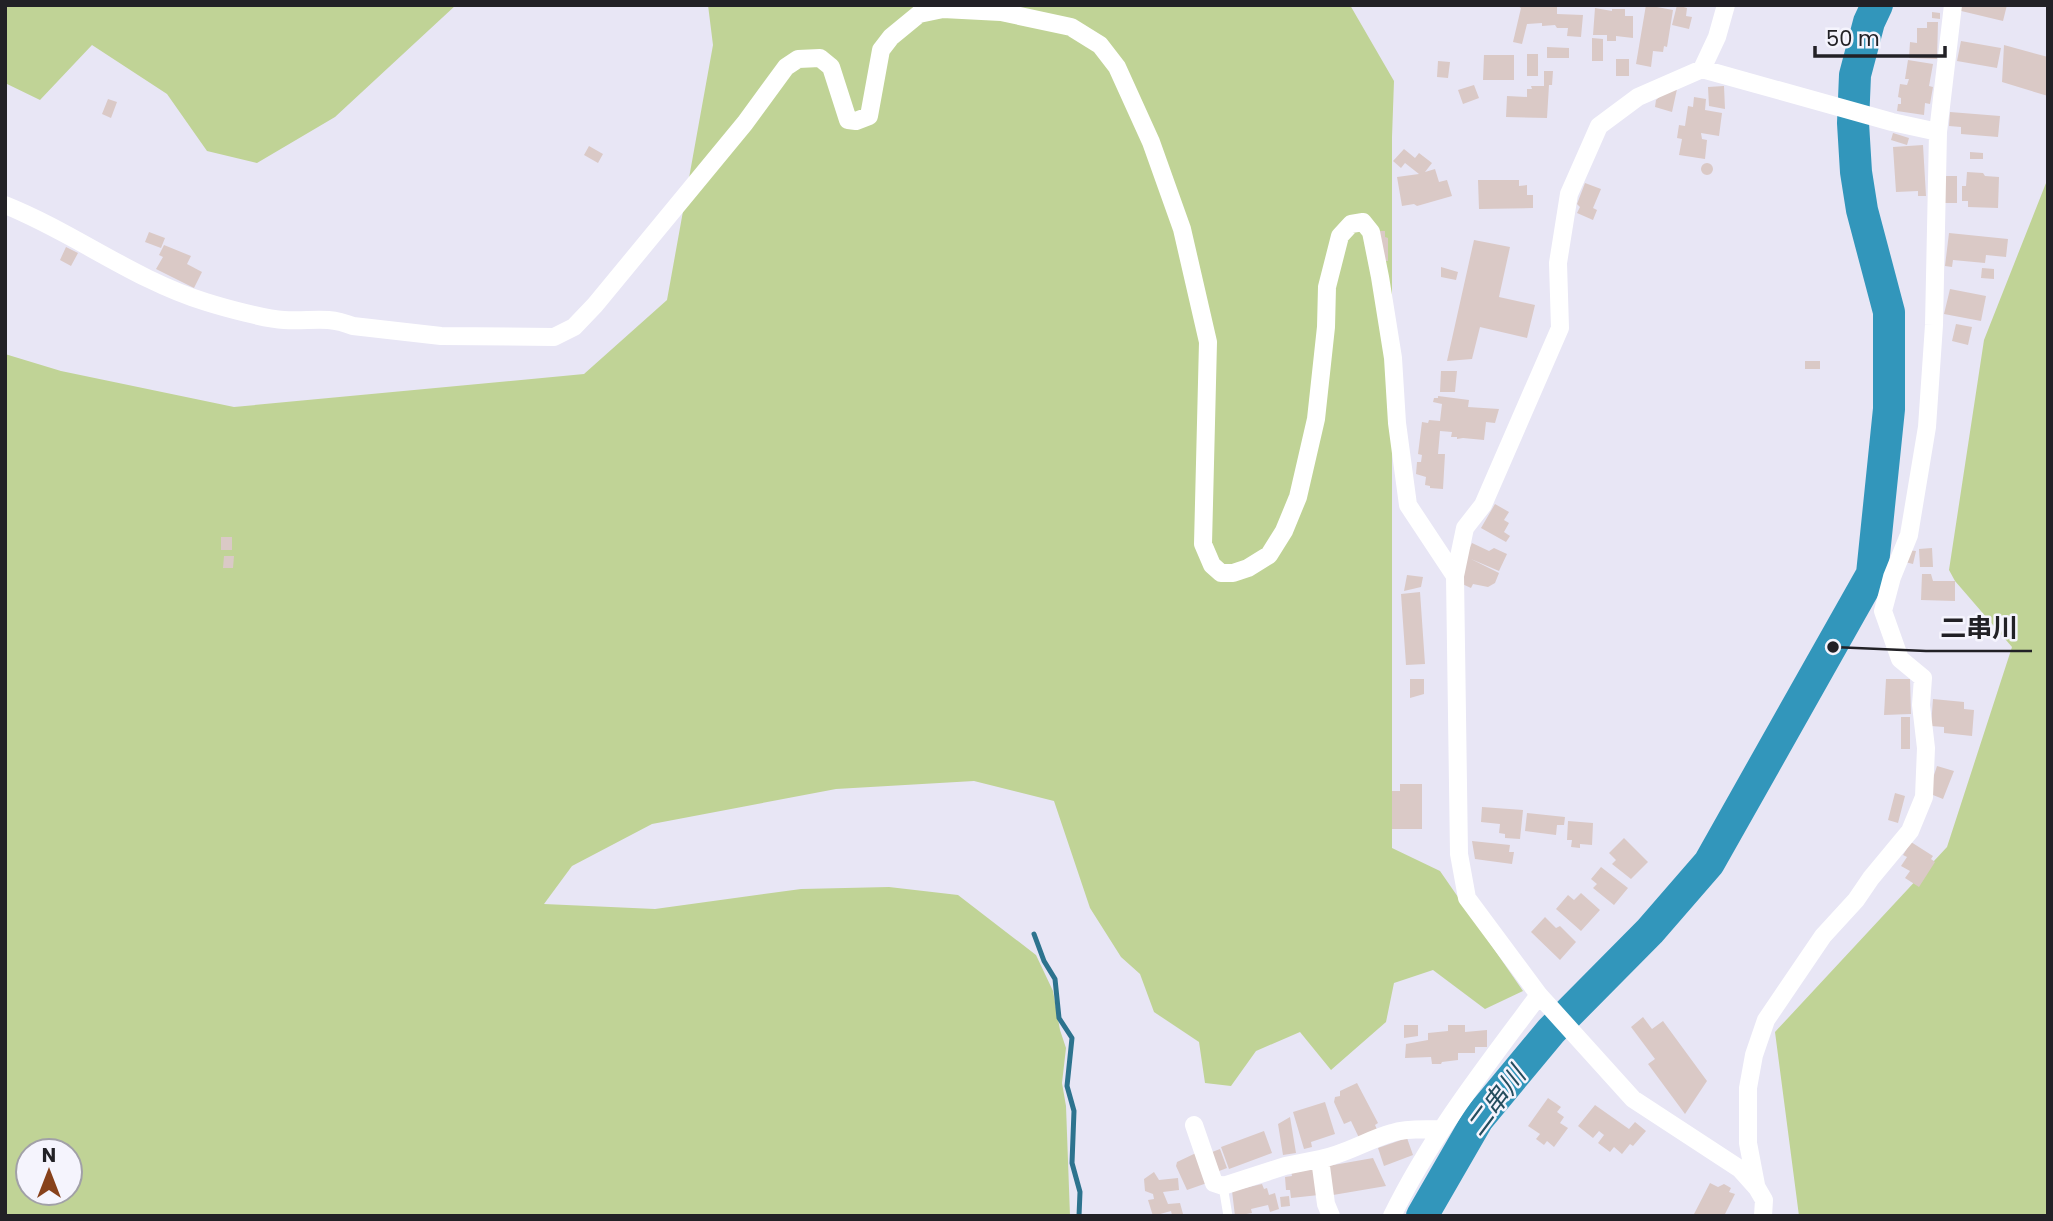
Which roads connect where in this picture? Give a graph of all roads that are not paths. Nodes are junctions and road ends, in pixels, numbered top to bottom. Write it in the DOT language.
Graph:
graph roads {
  1 [pos="1726,5"];
  2 [pos="1953,5"];
  3 [pos="1702,69"];
  4 [pos="1938,132"];
  5 [pos="5,205"];
  6 [pos="1455,576"];
  7 [pos="1539,995"];
  8 [pos="1194,1125"];
  9 [pos="1441,1129"];
  10 [pos="1320,1160"];
  11 [pos="1223,1186"];
  12 [pos="1757,1188"];
  13 [pos="1228,1216"];
  14 [pos="1331,1216"];
  15 [pos="1392,1216"];
  16 [pos="1763,1216"];
  1 -- 3 [label="street"];
  2 -- 4 [label="street"];
  3 -- 4 [label="street"];
  3 -- 6 [label="street"];
  4 -- 12 [label="street"];
  5 -- 6 [label="street"];
  6 -- 7 [label="street"];
  7 -- 9 [label="street"];
  7 -- 12 [label="street"];
  8 -- 11 [label="street"];
  9 -- 10 [label="street"];
  9 -- 15 [label="street"];
  10 -- 11 [label="street"];
  10 -- 14 [label="street"];
  11 -- 13 [label="lane"];
  12 -- 16 [label="street"];
}
